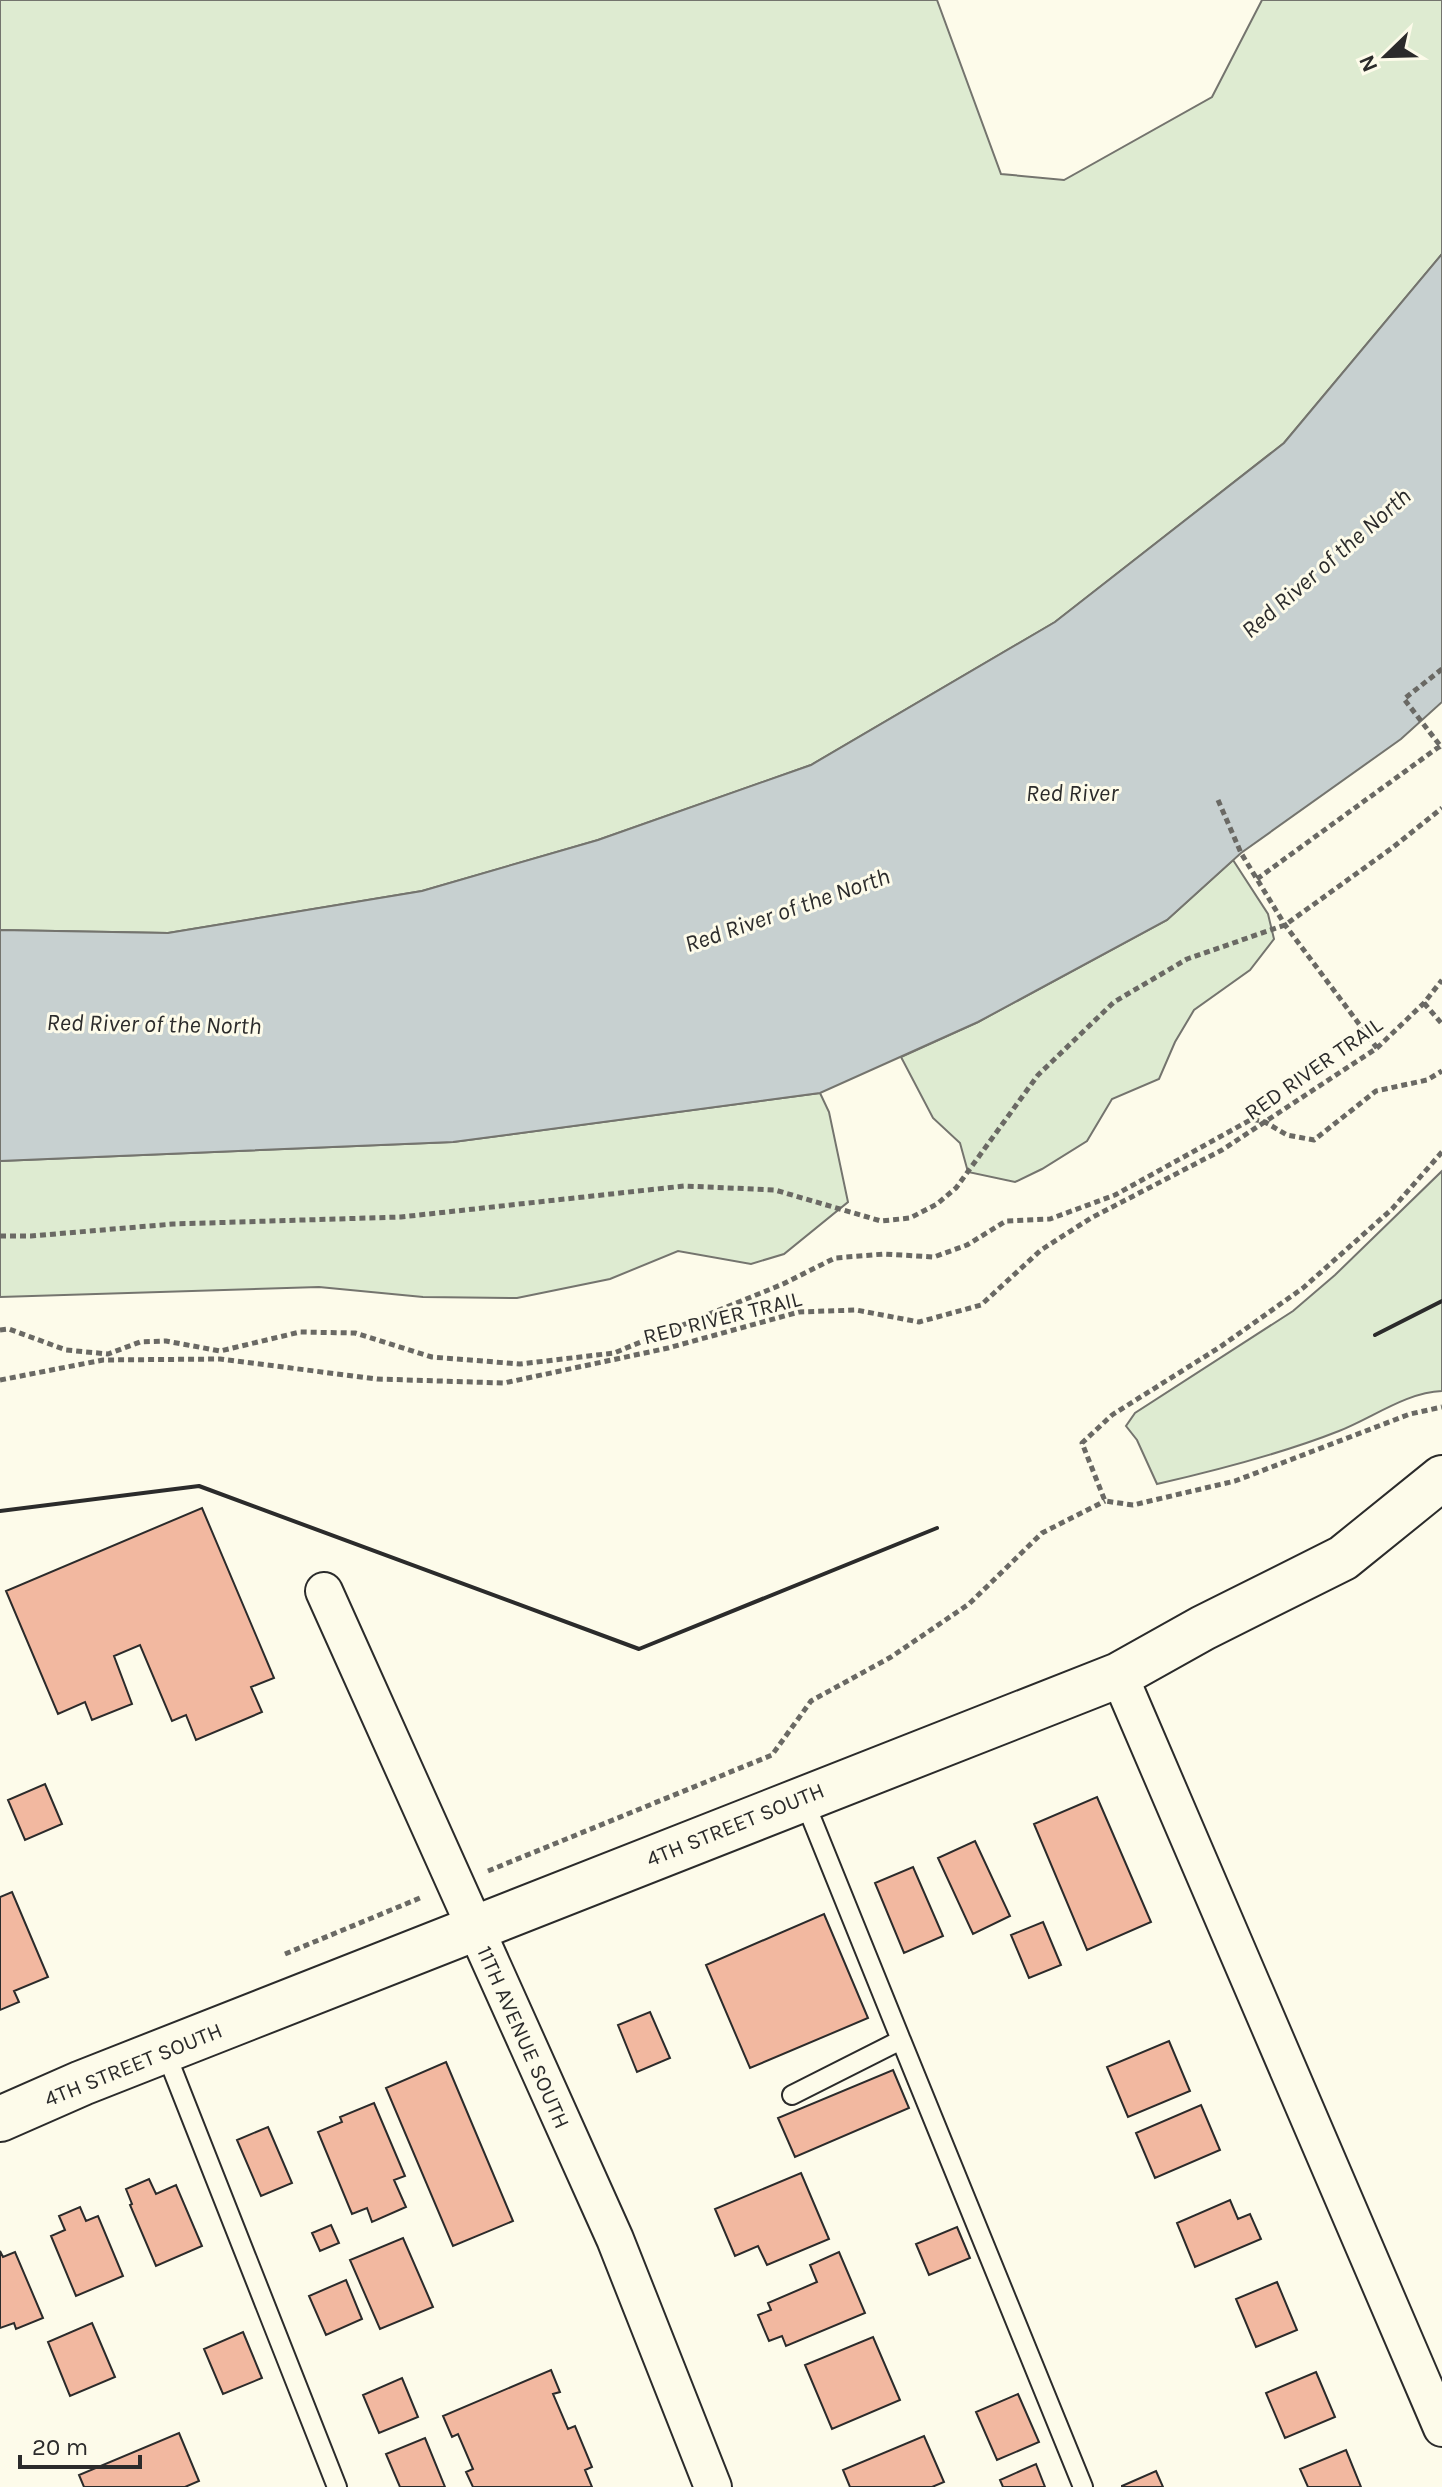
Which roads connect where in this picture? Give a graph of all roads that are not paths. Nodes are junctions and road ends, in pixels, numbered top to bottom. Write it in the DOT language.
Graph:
graph roads {
  1 [pos="1442,1478"];
  2 [pos="324,1591"];
  3 [pos="1119,1675"];
  4 [pos="803,1797"];
  5 [pos="475,1927"];
  6 [pos="901,2040"];
  7 [pos="165,2051"];
  8 [pos="792,2095"];
  9 [pos="0,2119"];
  10 [pos="1442,2428"];
  11 [pos="337,2487"];
  12 [pos="713,2487"];
  13 [pos="1083,2487"];
  1 -- 3 [label="street, 4TH STREET SOUTH"];
  2 -- 5 [label="street, 11TH AVENUE SOUTH"];
  3 -- 4 [label="street, 4TH STREET SOUTH"];
  3 -- 10 [label="street"];
  4 -- 5 [label="street, 4TH STREET SOUTH"];
  4 -- 6 [label="lane"];
  5 -- 7 [label="street, 4TH STREET SOUTH"];
  5 -- 12 [label="street, 11TH AVENUE SOUTH"];
  6 -- 8 [label="lane"];
  6 -- 13 [label="lane"];
  7 -- 9 [label="street, 4TH STREET SOUTH"];
  7 -- 11 [label="lane"];
}
